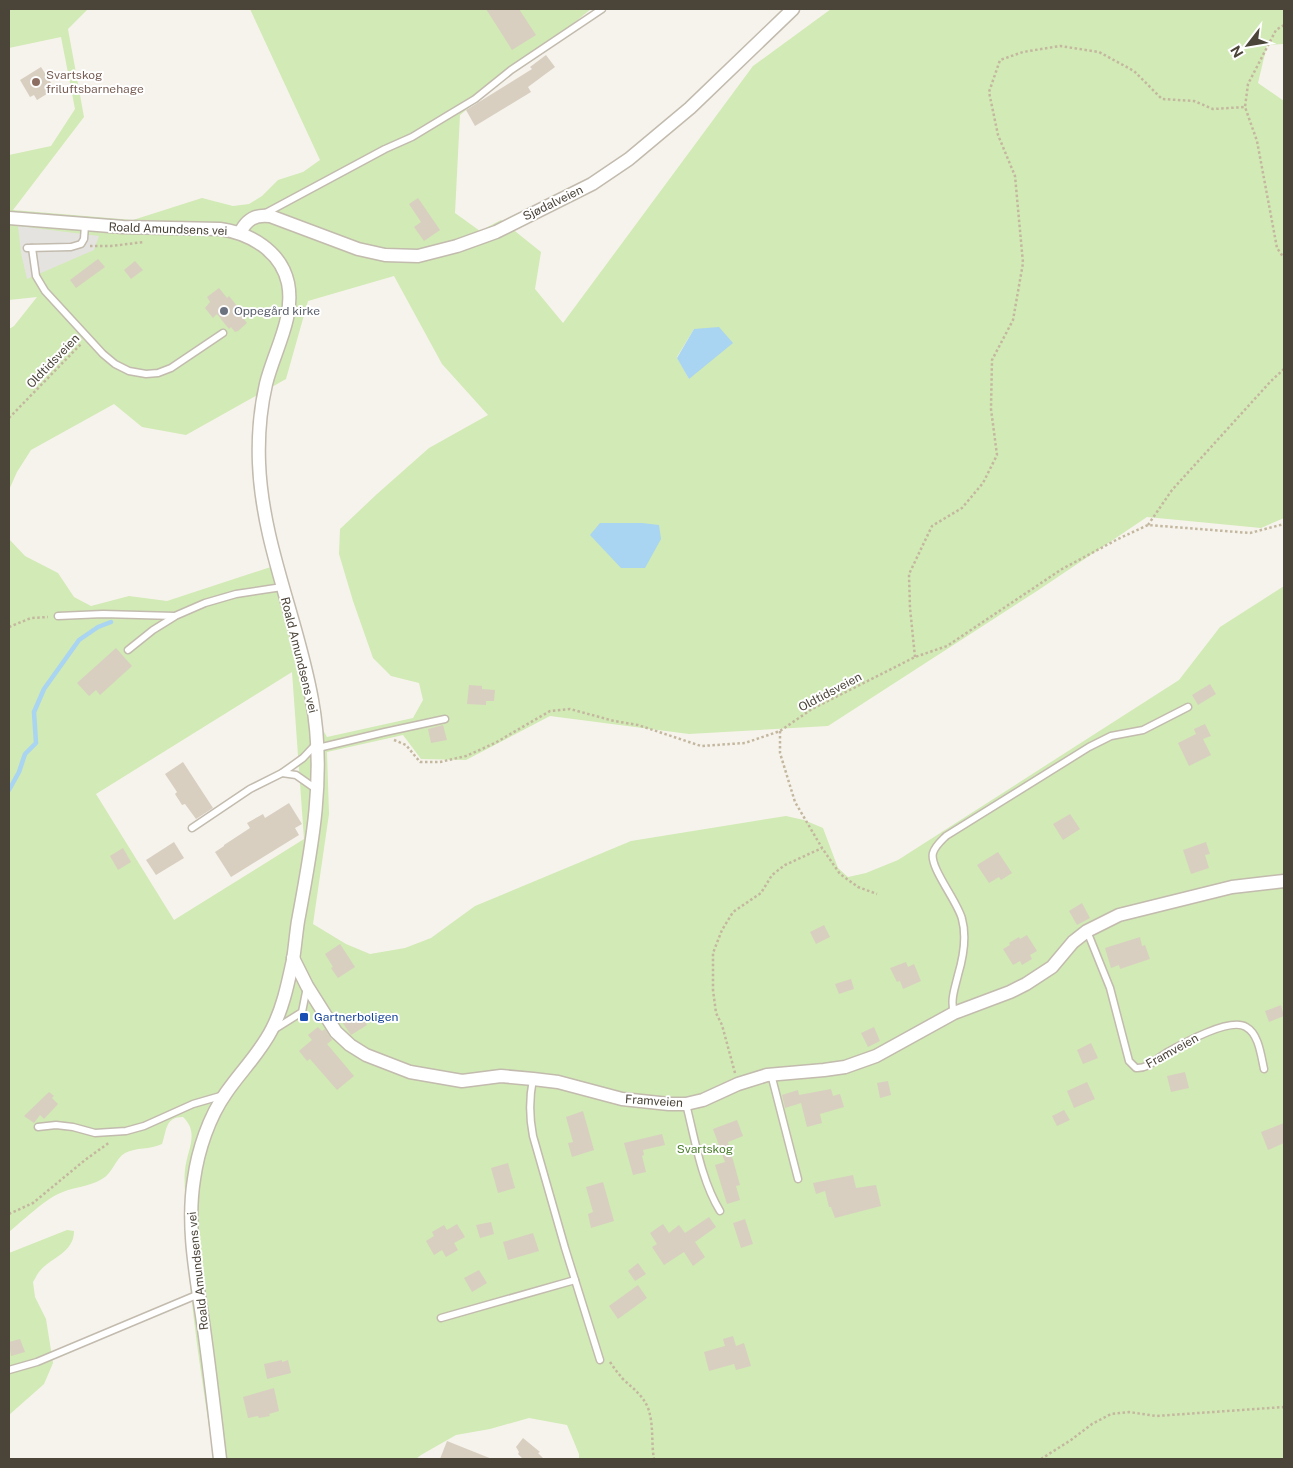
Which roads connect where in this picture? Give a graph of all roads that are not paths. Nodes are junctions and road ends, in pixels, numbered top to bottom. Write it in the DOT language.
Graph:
graph roads {
  1 [pos="602,9"];
  2 [pos="792,9"];
  3 [pos="260,215"];
  4 [pos="9,218"];
  5 [pos="86,225"];
  6 [pos="240,234"];
  7 [pos="223,333"];
  8 [pos="282,587"];
  9 [pos="58,616"];
  10 [pos="175,616"];
  11 [pos="128,650"];
  12 [pos="1188,707"];
  13 [pos="445,719"];
  14 [pos="318,745"];
  15 [pos="282,773"];
  16 [pos="318,792"];
  17 [pos="192,828"];
  18 [pos="1284,880"];
  19 [pos="1087,931"];
  20 [pos="293,958"];
  21 [pos="307,986"];
  22 [pos="954,1013"];
  23 [pos="271,1031"];
  24 [pos="1264,1069"];
  25 [pos="771,1074"];
  26 [pos="533,1079"];
  27 [pos="225,1094"];
  28 [pos="686,1104"];
  29 [pos="38,1127"];
  30 [pos="798,1179"];
  31 [pos="720,1212"];
  32 [pos="575,1280"];
  33 [pos="199,1294"];
  34 [pos="441,1318"];
  35 [pos="600,1360"];
  36 [pos="9,1370"];
  37 [pos="220,1459"];
  1 -- 3 [label="lane"];
  2 -- 3 [label="street, Sjødalveien"];
  3 -- 6 [label="street"];
  4 -- 5 [label="street, Roald Amundsens vei"];
  5 -- 6 [label="street, Roald Amundsens vei"];
  5 -- 7 [label="lane"];
  6 -- 8 [label="street, Roald Amundsens vei"];
  8 -- 10 [label="lane"];
  8 -- 14 [label="street, Roald Amundsens vei"];
  9 -- 10 [label="lane"];
  10 -- 11 [label="lane"];
  12 -- 22 [label="lane"];
  13 -- 14 [label="lane"];
  14 -- 15 [label="lane"];
  14 -- 16 [label="street, Roald Amundsens vei"];
  15 -- 16 [label="lane"];
  15 -- 17 [label="lane"];
  16 -- 20 [label="street, Roald Amundsens vei"];
  18 -- 19 [label="street, Framveien"];
  19 -- 22 [label="street, Framveien"];
  19 -- 24 [label="lane, Framveien"];
  20 -- 21 [label="street, Framveien"];
  20 -- 23 [label="street, Roald Amundsens vei"];
  21 -- 23 [label="lane"];
  21 -- 26 [label="street, Framveien"];
  22 -- 25 [label="street, Framveien"];
  23 -- 27 [label="street, Roald Amundsens vei"];
  25 -- 28 [label="street, Framveien"];
  25 -- 30 [label="lane"];
  26 -- 28 [label="street, Framveien"];
  26 -- 32 [label="lane"];
  27 -- 29 [label="lane"];
  27 -- 33 [label="street, Roald Amundsens vei"];
  28 -- 31 [label="lane"];
  32 -- 34 [label="lane"];
  32 -- 35 [label="lane"];
  33 -- 36 [label="lane"];
  33 -- 37 [label="street, Roald Amundsens vei"];
}
